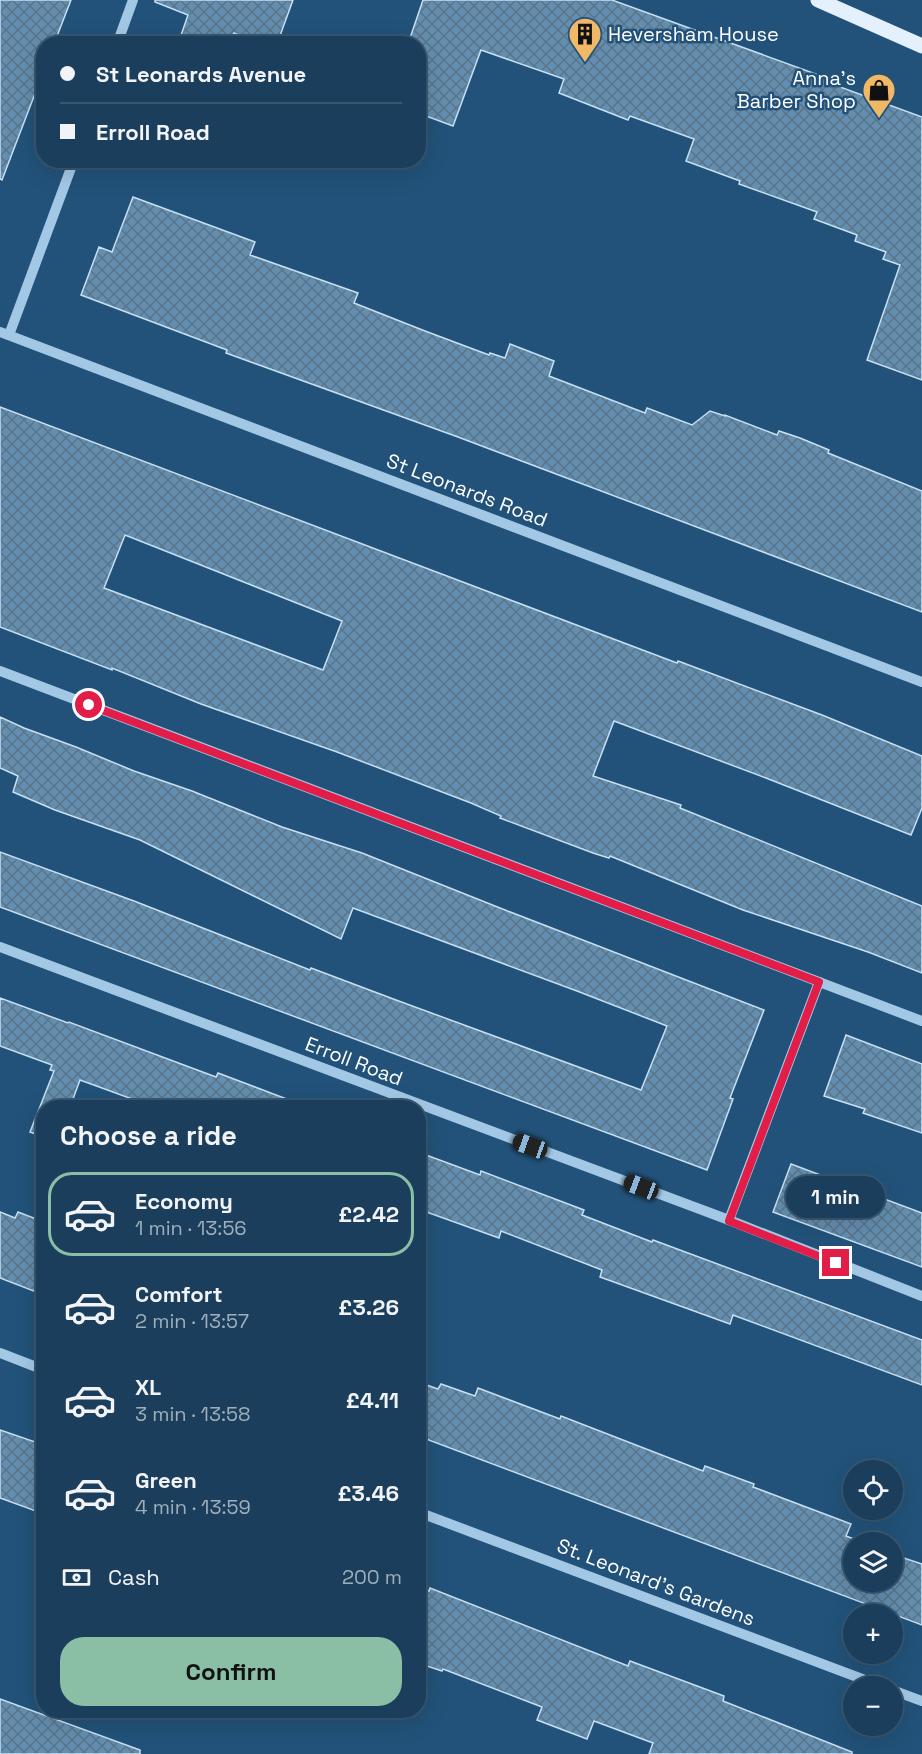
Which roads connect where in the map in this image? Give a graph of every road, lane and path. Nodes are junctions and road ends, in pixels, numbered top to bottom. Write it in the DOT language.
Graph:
graph roads {
  1 [pos="133,0"];
  2 [pos="818,0"];
  3 [pos="120,36"];
  4 [pos="922,46"];
  5 [pos="71,168"];
  6 [pos="4,334"];
  7 [pos="0,671"];
  8 [pos="922,682"];
  9 [pos="0,947"];
  10 [pos="819,982"];
  11 [pos="922,1022"];
  12 [pos="407,1100"];
  13 [pos="426,1107"];
  14 [pos="729,1221"];
  15 [pos="922,1296"];
  16 [pos="0,1353"];
  17 [pos="36,1367"];
  18 [pos="426,1515"];
  19 [pos="854,1676"];
  20 [pos="903,1694"];
  21 [pos="922,1701"];
  1 -- 3 [label="street"];
  2 -- 4 [label="main road"];
  5 -- 6 [label="street"];
  6 -- 8 [label="street, St Leonards Road"];
  7 -- 10 [label="street"];
  9 -- 12 [label="street, Erroll Road"];
  10 -- 11 [label="street"];
  10 -- 14 [label="street"];
  13 -- 14 [label="street, Erroll Road"];
  14 -- 15 [label="street, Erroll Road"];
  16 -- 17 [label="street"];
  18 -- 19 [label="street, St. Leonard's Gardens"];
  20 -- 21 [label="street"];
}
